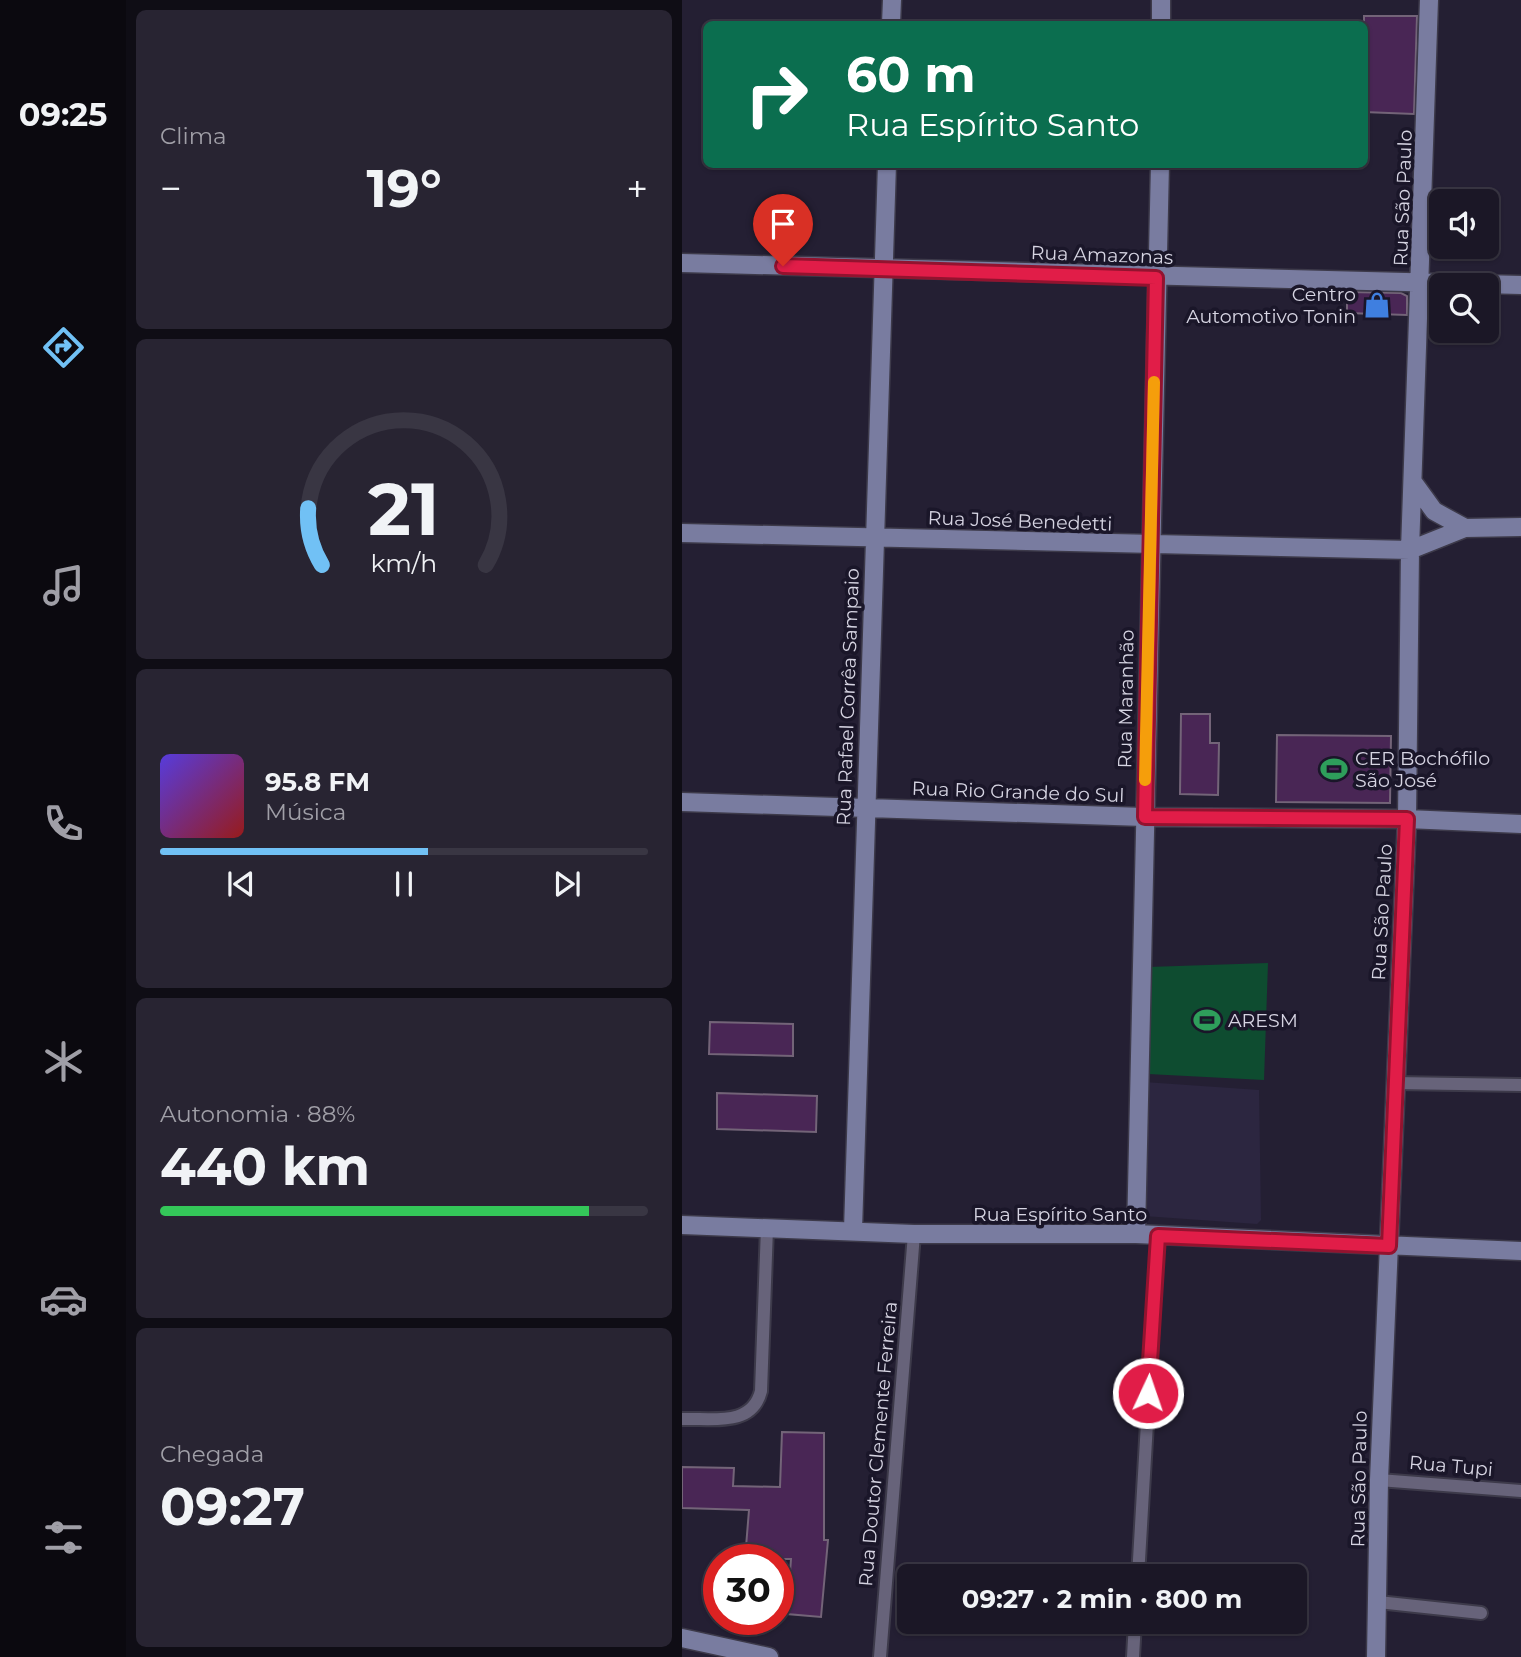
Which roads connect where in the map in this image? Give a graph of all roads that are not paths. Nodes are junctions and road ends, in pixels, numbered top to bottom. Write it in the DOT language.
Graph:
graph roads {
  1 [pos="892,0"];
  2 [pos="1161,0"];
  3 [pos="1429,0"];
  4 [pos="891,21"];
  5 [pos="1161,21"];
  6 [pos="887,168"];
  7 [pos="1160,168"];
  8 [pos="682,263"];
  9 [pos="883,269"];
  10 [pos="1156,278"];
  11 [pos="1422,284"];
  12 [pos="1520,285"];
  13 [pos="1413,482"];
  14 [pos="1520,527"];
  15 [pos="1465,528"];
  16 [pos="682,533"];
  17 [pos="874,537"];
  18 [pos="1150,546"];
  19 [pos="1410,550"];
  20 [pos="682,803"];
  21 [pos="865,808"];
  22 [pos="1145,817"];
  23 [pos="1407,819"];
  24 [pos="1520,824"];
  25 [pos="1395,1083"];
  26 [pos="1520,1085"];
  27 [pos="682,1225"];
  28 [pos="767,1228"];
  29 [pos="853,1230"];
  30 [pos="914,1234"];
  31 [pos="1136,1234"];
  32 [pos="1158,1236"];
  33 [pos="1389,1246"];
  34 [pos="1520,1251"];
  35 [pos="682,1419"];
  36 [pos="1379,1480"];
  37 [pos="1520,1491"];
  38 [pos="1139,1564"];
  39 [pos="1378,1602"];
  40 [pos="1481,1613"];
  41 [pos="1134,1634"];
  42 [pos="682,1638"];
  43 [pos="769,1657"];
  44 [pos="880,1657"];
  45 [pos="1133,1657"];
  46 [pos="1376,1657"];
  1 -- 4 [label="street"];
  2 -- 5 [label="street"];
  3 -- 11 [label="street, Rua São Paulo"];
  6 -- 9 [label="street, Rua Rafael Corrêa Sampaio"];
  7 -- 10 [label="street, Rua Maranhão"];
  8 -- 9 [label="street, Rua Amazonas"];
  9 -- 10 [label="street, Rua Amazonas"];
  9 -- 17 [label="street, Rua Rafael Corrêa Sampaio"];
  10 -- 11 [label="street, Rua Amazonas"];
  10 -- 18 [label="street, Rua Maranhão"];
  11 -- 12 [label="street, Rua Amazonas"];
  11 -- 13 [label="street, Rua São Paulo"];
  13 -- 15 [label="street"];
  13 -- 19 [label="street, Rua São Paulo"];
  14 -- 15 [label="street, Rua José Benedetti"];
  15 -- 19 [label="street, Rua José Benedetti"];
  16 -- 17 [label="street, Rua José Benedetti"];
  17 -- 18 [label="street, Rua José Benedetti"];
  17 -- 21 [label="street, Rua Rafael Corrêa Sampaio"];
  18 -- 19 [label="street, Rua José Benedetti"];
  18 -- 22 [label="street, Rua Maranhão"];
  19 -- 23 [label="street, Rua São Paulo"];
  20 -- 21 [label="street, Rua Rio Grande do Sul"];
  21 -- 22 [label="street, Rua Rio Grande do Sul"];
  21 -- 29 [label="street, Rua Rafael Corrêa Sampaio"];
  22 -- 23 [label="street, Rua Rio Grande do Sul"];
  22 -- 31 [label="street, Rua Maranhão"];
  23 -- 24 [label="street, Rua Rio Grande do Sul"];
  23 -- 25 [label="street, Rua São Paulo"];
  25 -- 26 [label="street"];
  25 -- 33 [label="street, Rua São Paulo"];
  27 -- 28 [label="street, Rua Espírito Santo"];
  28 -- 29 [label="street, Rua Espírito Santo"];
  28 -- 35 [label="street"];
  29 -- 30 [label="street, Rua Espírito Santo"];
  30 -- 31 [label="street, Rua Espírito Santo"];
  30 -- 44 [label="street, Rua Doutor Clemente Ferreira"];
  31 -- 32 [label="street, Rua Espírito Santo"];
  32 -- 33 [label="street, Rua Espírito Santo"];
  32 -- 38 [label="street"];
  33 -- 34 [label="street, Rua Espírito Santo"];
  33 -- 36 [label="street, Rua São Paulo"];
  36 -- 37 [label="street, Rua Tupi"];
  36 -- 39 [label="street, Rua São Paulo"];
  39 -- 40 [label="street"];
  39 -- 46 [label="street, Rua São Paulo"];
  41 -- 45 [label="street"];
  42 -- 43 [label="street"];
}
